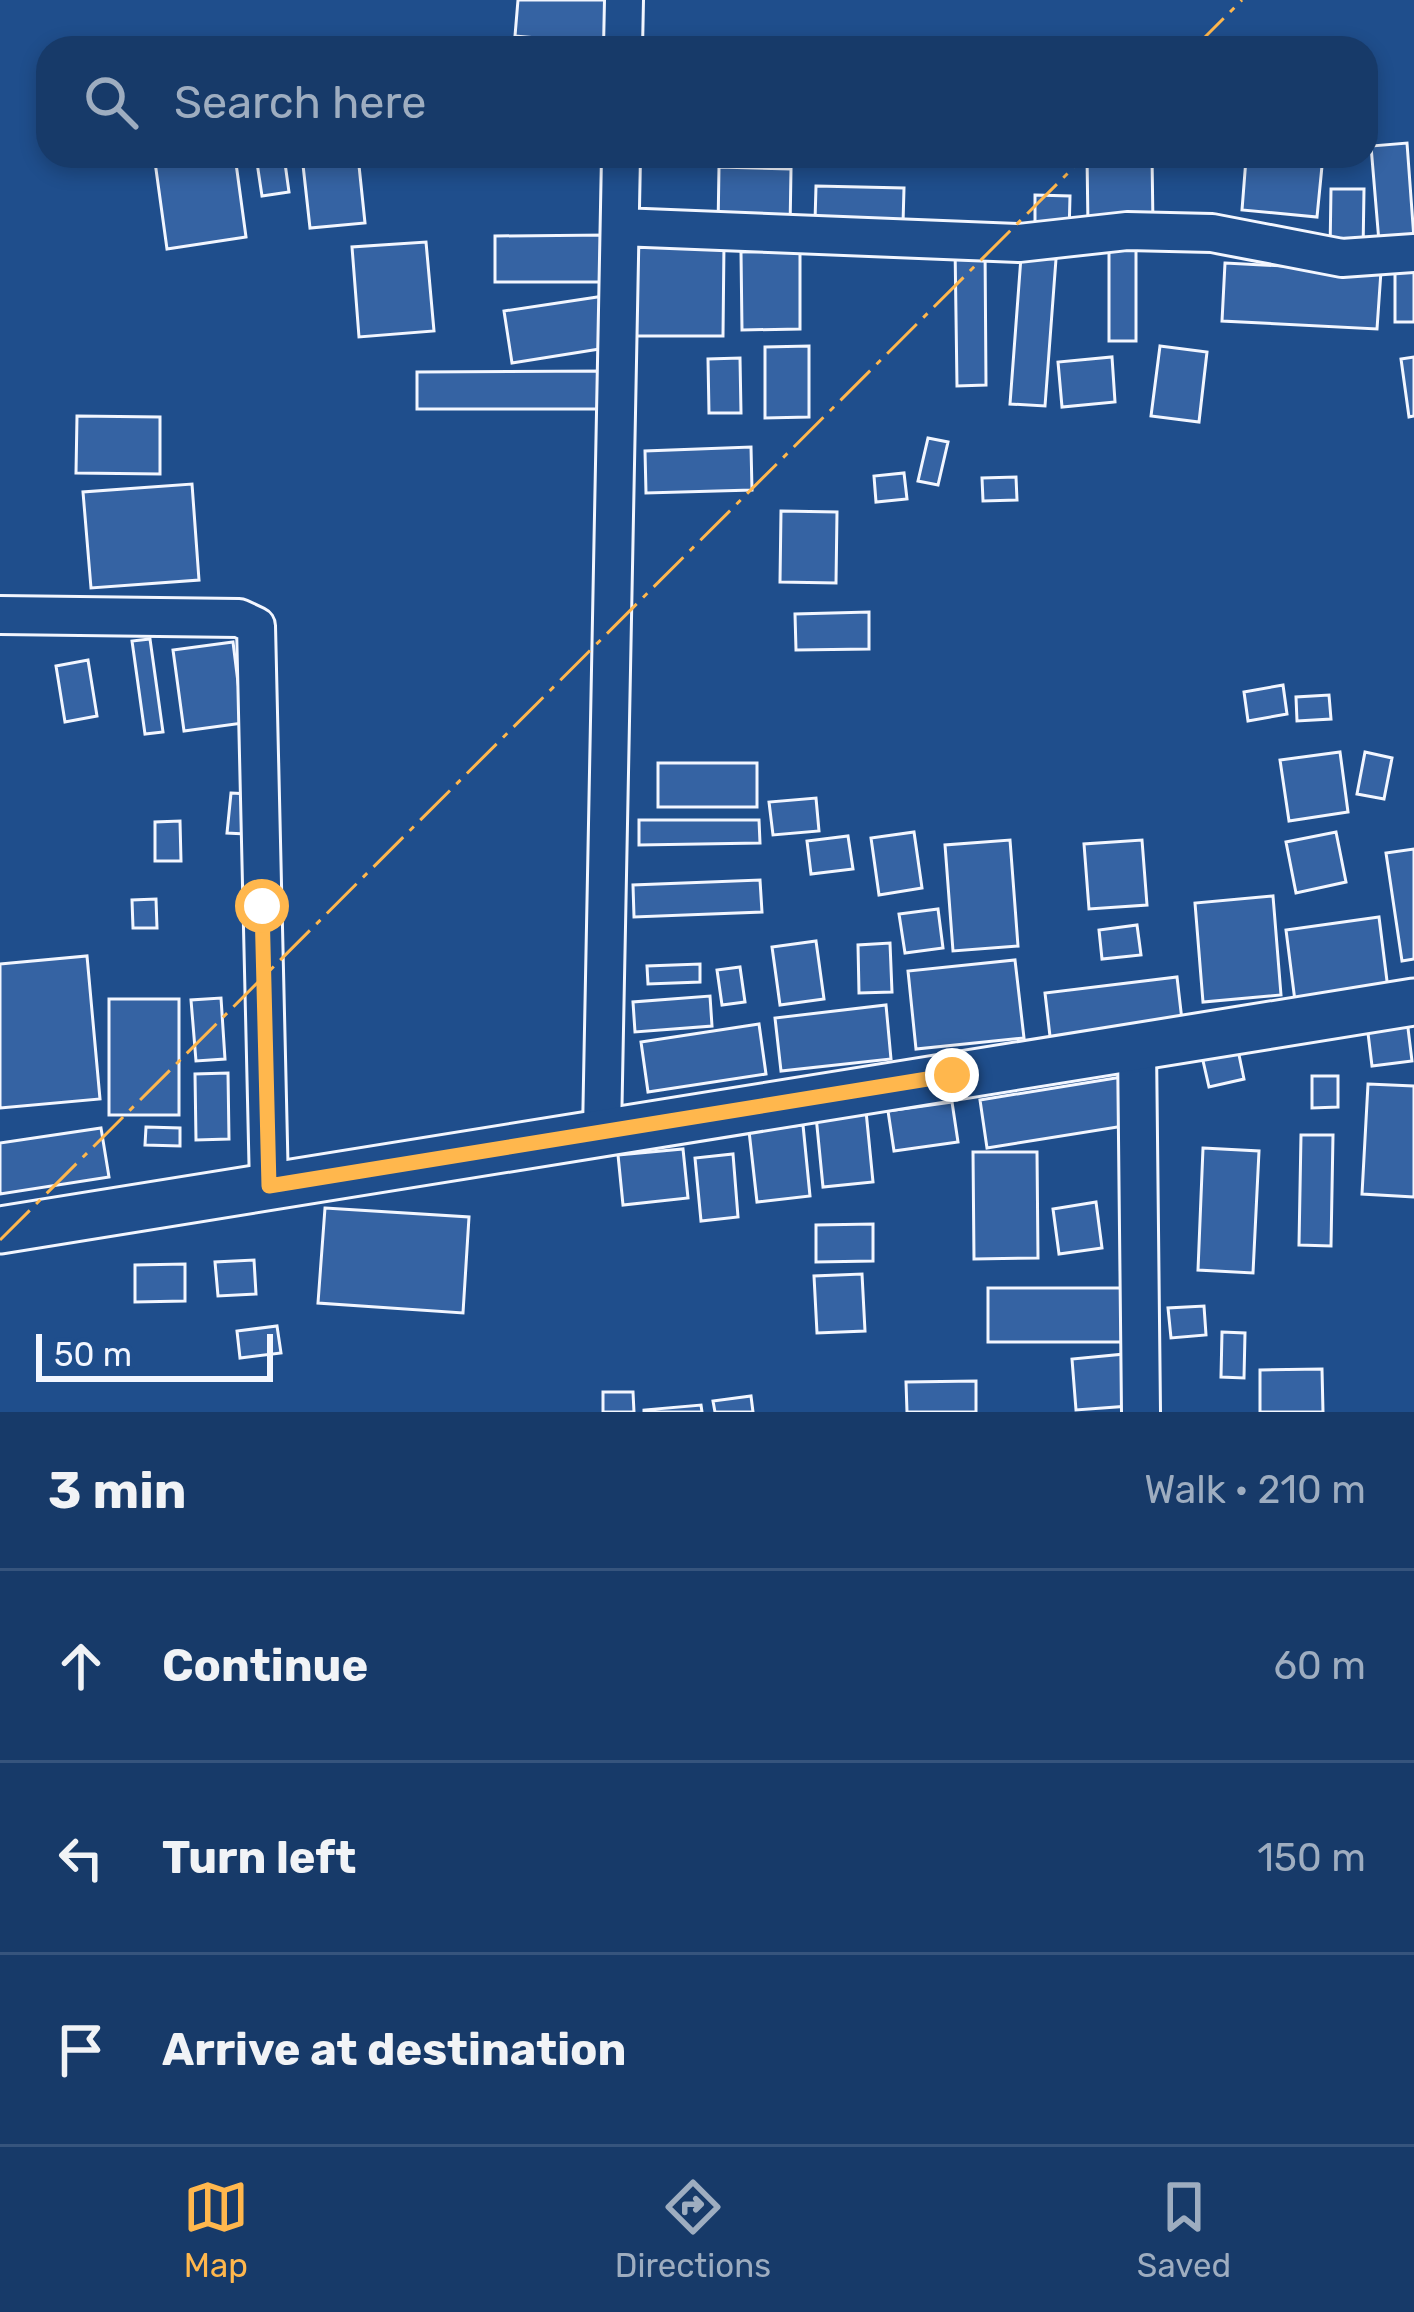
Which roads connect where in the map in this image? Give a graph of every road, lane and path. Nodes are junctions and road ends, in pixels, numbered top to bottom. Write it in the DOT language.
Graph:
graph roads {
  1 [pos="624,0"];
  2 [pos="623,36"];
  3 [pos="621,168"];
  4 [pos="620,227"];
  5 [pos="1414,253"];
  6 [pos="0,615"];
  7 [pos="1414,1002"];
  8 [pos="1137,1046"];
  9 [pos="602,1132"];
  10 [pos="269,1186"];
  11 [pos="0,1230"];
  12 [pos="1141,1412"];
  1 -- 2 [label="street"];
  3 -- 4 [label="street"];
  4 -- 5 [label="street"];
  4 -- 9 [label="street"];
  6 -- 10 [label="street"];
  7 -- 8 [label="main road"];
  8 -- 9 [label="main road"];
  8 -- 12 [label="street"];
  9 -- 10 [label="main road"];
  10 -- 11 [label="main road"];
}
